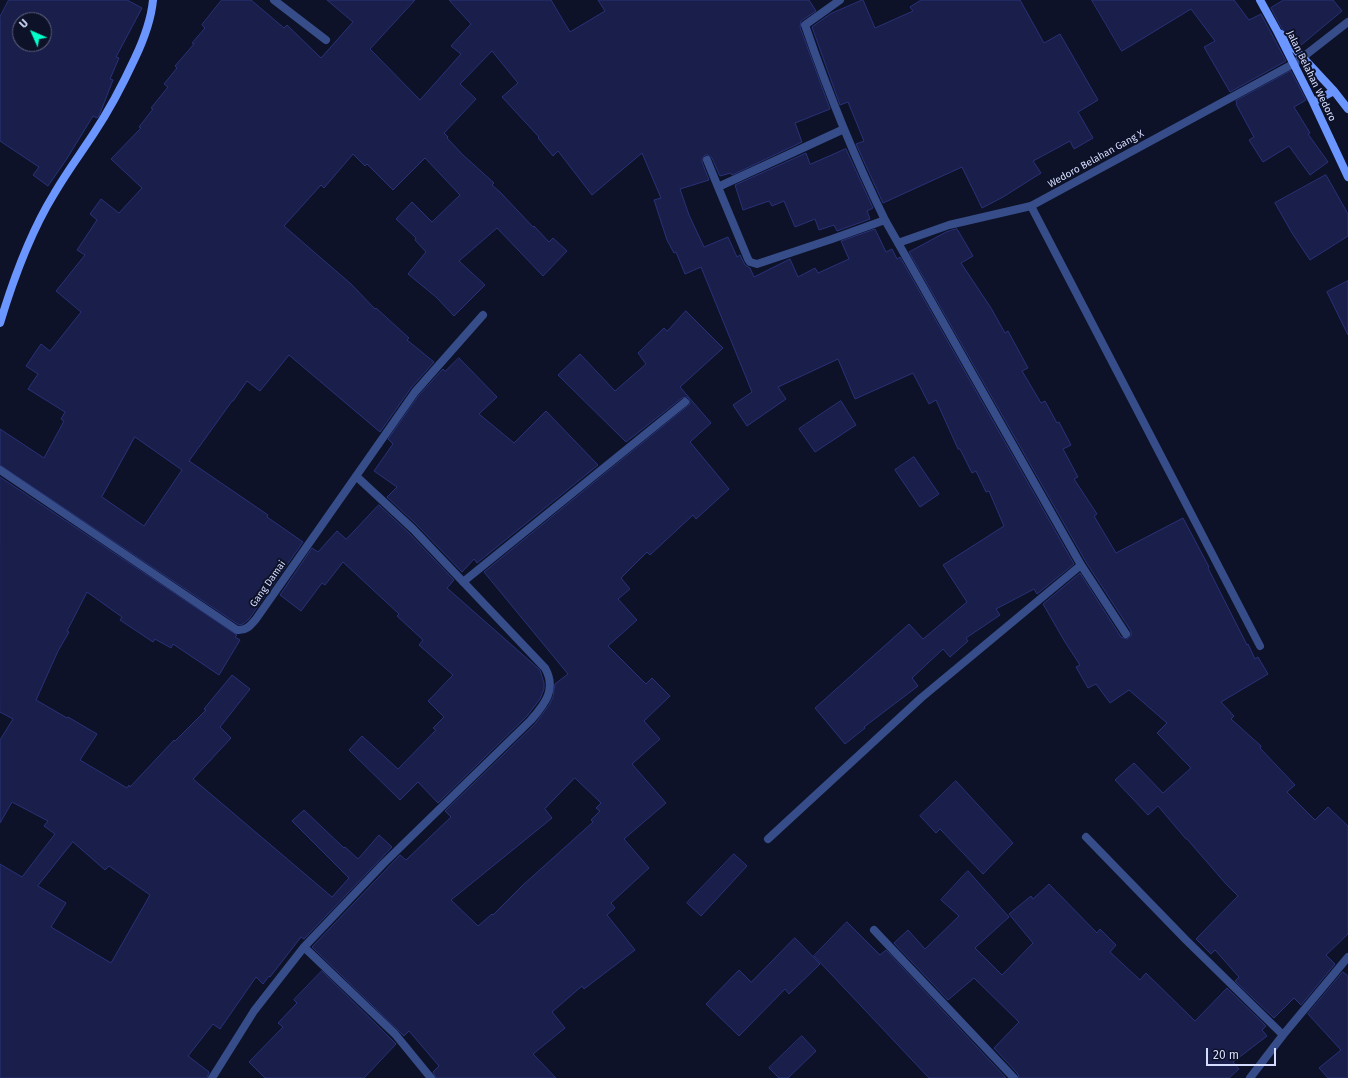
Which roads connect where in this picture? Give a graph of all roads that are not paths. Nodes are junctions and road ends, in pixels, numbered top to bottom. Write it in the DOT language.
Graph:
graph roads {
  1 [pos="153,0"];
  2 [pos="274,0"];
  3 [pos="840,0"];
  4 [pos="1260,0"];
  5 [pos="1348,22"];
  6 [pos="1276,29"];
  7 [pos="326,40"];
  8 [pos="1304,57"];
  9 [pos="1293,64"];
  10 [pos="1334,91"];
  11 [pos="1313,102"];
  12 [pos="1348,110"];
  13 [pos="844,129"];
  14 [pos="707,160"];
  15 [pos="1348,176"];
  16 [pos="718,187"];
  17 [pos="1031,206"];
  18 [pos="885,220"];
  19 [pos="898,243"];
  20 [pos="484,315"];
  21 [pos="0,323"];
  22 [pos="685,402"];
  23 [pos="0,470"];
  24 [pos="356,476"];
  25 [pos="1081,565"];
  26 [pos="463,582"];
  27 [pos="1126,634"];
  28 [pos="1260,646"];
  29 [pos="1086,837"];
  30 [pos="768,839"];
  31 [pos="874,930"];
  32 [pos="304,947"];
  33 [pos="1348,957"];
  34 [pos="1282,1035"];
  35 [pos="212,1078"];
  36 [pos="431,1078"];
  37 [pos="1014,1078"];
  38 [pos="1250,1078"];
  1 -- 21 [label="street"];
  2 -- 7 [label="street"];
  3 -- 13 [label="street"];
  4 -- 6 [label="street, Jalan Belahan Wedoro"];
  5 -- 8 [label="street, Wedoro Belahan Gang X"];
  6 -- 8 [label="street, Jalan Belahan Wedoro"];
  6 -- 9 [label="street, Jalan Belahan Wedoro"];
  8 -- 9 [label="street, Wedoro Belahan Gang X"];
  8 -- 10 [label="street, Jalan Belahan Wedoro"];
  9 -- 11 [label="street, Jalan Belahan Wedoro"];
  9 -- 17 [label="street, Wedoro Belahan Gang X"];
  10 -- 11 [label="street"];
  10 -- 12 [label="street, Jalan Belahan Wedoro"];
  11 -- 15 [label="street, Jalan Belahan Wedoro"];
  13 -- 16 [label="street"];
  13 -- 18 [label="street"];
  14 -- 16 [label="street"];
  16 -- 18 [label="street"];
  17 -- 19 [label="street, Wedoro Belahan Gang X"];
  17 -- 28 [label="street"];
  18 -- 19 [label="street"];
  19 -- 25 [label="street"];
  20 -- 24 [label="street, Gang Damai"];
  22 -- 26 [label="street"];
  23 -- 24 [label="street, Gang Damai"];
  24 -- 26 [label="street"];
  25 -- 27 [label="street"];
  25 -- 30 [label="street"];
  26 -- 32 [label="street"];
  29 -- 34 [label="street"];
  31 -- 37 [label="street"];
  32 -- 35 [label="street"];
  32 -- 36 [label="street"];
  33 -- 34 [label="street"];
  34 -- 38 [label="street"];
}
